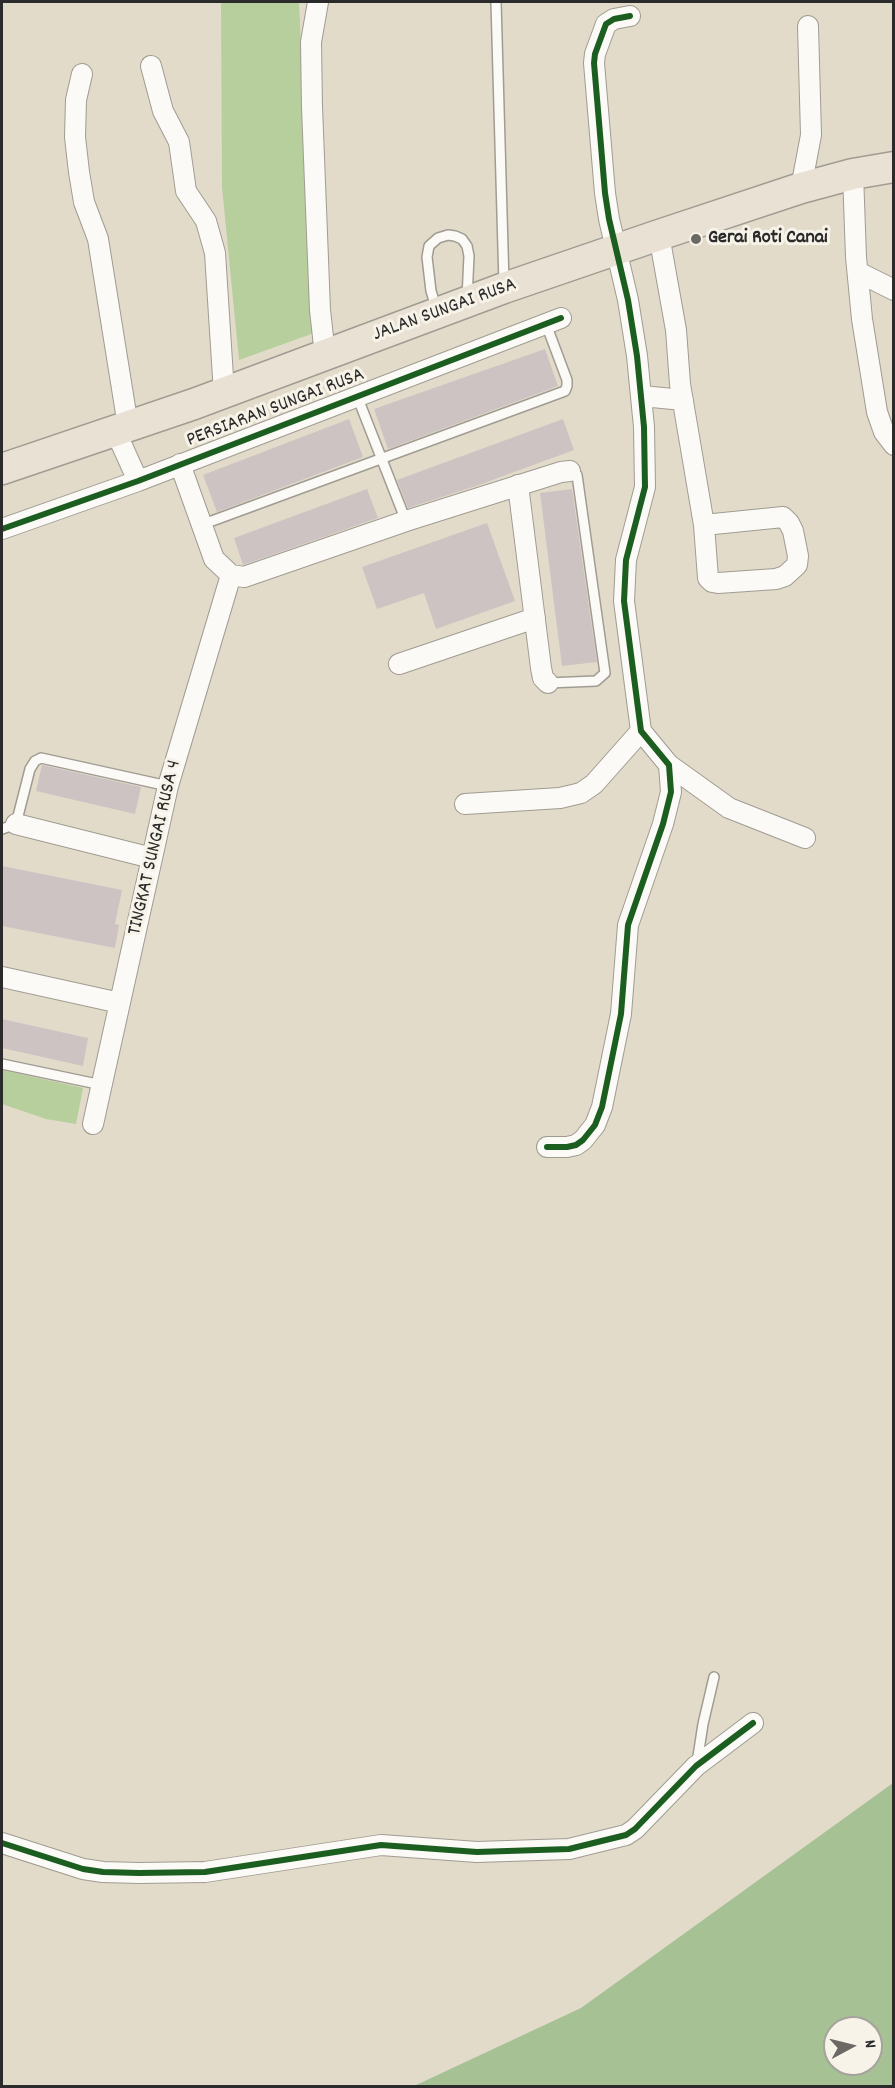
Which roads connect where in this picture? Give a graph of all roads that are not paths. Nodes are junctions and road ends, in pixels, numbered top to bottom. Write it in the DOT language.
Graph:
graph roads {
  1 [pos="318,2"];
  2 [pos="495,2"];
  3 [pos="630,16"];
  4 [pos="808,26"];
  5 [pos="151,66"];
  6 [pos="82,74"];
  7 [pos="894,167"];
  8 [pos="853,174"];
  9 [pos="801,188"];
  10 [pos="659,235"];
  11 [pos="615,250"];
  12 [pos="858,272"];
  13 [pos="504,288"];
  14 [pos="894,290"];
  15 [pos="466,303"];
  16 [pos="439,314"];
  17 [pos="553,321"];
  18 [pos="325,355"];
  19 [pos="224,393"];
  20 [pos="357,396"];
  21 [pos="642,396"];
  22 [pos="683,400"];
  23 [pos="121,428"];
  24 [pos="894,445"];
  25 [pos="381,458"];
  26 [pos="180,464"];
  27 [pos="2,469"];
  28 [pos="570,471"];
  29 [pos="138,481"];
  30 [pos="518,485"];
  31 [pos="406,521"];
  32 [pos="201,525"];
  33 [pos="704,525"];
  34 [pos="2,530"];
  35 [pos="231,575"];
  36 [pos="535,618"];
  37 [pos="399,664"];
  38 [pos="548,683"];
  39 [pos="641,731"];
  40 [pos="669,765"];
  41 [pos="168,786"];
  42 [pos="465,804"];
  43 [pos="9,826"];
  44 [pos="805,838"];
  45 [pos="152,858"];
  46 [pos="2,977"];
  47 [pos="120,1003"];
  48 [pos="2,1064"];
  49 [pos="102,1085"];
  50 [pos="93,1124"];
  51 [pos="548,1147"];
  52 [pos="714,1677"];
  53 [pos="753,1723"];
  54 [pos="696,1766"];
  55 [pos="2,1843"];
  1 -- 18 [label="street"];
  2 -- 13 [label="lane"];
  3 -- 11 [label="street"];
  4 -- 9 [label="street"];
  5 -- 19 [label="street"];
  6 -- 23 [label="street"];
  7 -- 8 [label="main road, JALAN SUNGAI RUSA"];
  8 -- 9 [label="main road, JALAN SUNGAI RUSA"];
  8 -- 12 [label="street"];
  9 -- 10 [label="main road, JALAN SUNGAI RUSA"];
  10 -- 11 [label="main road, JALAN SUNGAI RUSA"];
  10 -- 22 [label="street"];
  11 -- 13 [label="main road, JALAN SUNGAI RUSA"];
  11 -- 21 [label="street"];
  12 -- 14 [label="street"];
  12 -- 24 [label="street"];
  13 -- 15 [label="main road, JALAN SUNGAI RUSA"];
  15 -- 16 [label="main road, JALAN SUNGAI RUSA"];
  15 -- 16 [label="lane"];
  16 -- 18 [label="main road, JALAN SUNGAI RUSA"];
  17 -- 20 [label="street, PERSIARAN SUNGAI RUSA"];
  17 -- 25 [label="lane"];
  18 -- 19 [label="main road, JALAN SUNGAI RUSA"];
  19 -- 23 [label="main road, JALAN SUNGAI RUSA"];
  20 -- 25 [label="lane"];
  20 -- 26 [label="street, PERSIARAN SUNGAI RUSA"];
  21 -- 22 [label="street"];
  21 -- 39 [label="street"];
  22 -- 33 [label="street"];
  23 -- 27 [label="main road, JALAN SUNGAI RUSA"];
  23 -- 29 [label="street"];
  25 -- 31 [label="lane"];
  25 -- 32 [label="lane"];
  26 -- 29 [label="street, PERSIARAN SUNGAI RUSA"];
  26 -- 32 [label="street"];
  28 -- 30 [label="street"];
  28 -- 38 [label="lane"];
  29 -- 34 [label="street, PERSIARAN SUNGAI RUSA"];
  30 -- 31 [label="street"];
  30 -- 36 [label="street"];
  31 -- 35 [label="street"];
  32 -- 35 [label="street"];
  33 -- 33 [label="street"];
  35 -- 41 [label="street, TINGKAT SUNGAI RUSA 4"];
  36 -- 37 [label="street"];
  36 -- 38 [label="street"];
  39 -- 40 [label="street"];
  39 -- 42 [label="street"];
  40 -- 44 [label="street"];
  40 -- 51 [label="street"];
  41 -- 43 [label="lane"];
  41 -- 45 [label="street, TINGKAT SUNGAI RUSA 4"];
  43 -- 45 [label="street"];
  45 -- 47 [label="street, TINGKAT SUNGAI RUSA 4"];
  46 -- 47 [label="street"];
  47 -- 49 [label="street, TINGKAT SUNGAI RUSA 4"];
  48 -- 49 [label="lane"];
  49 -- 50 [label="street, TINGKAT SUNGAI RUSA 4"];
  52 -- 54 [label="lane"];
  53 -- 54 [label="street"];
  54 -- 55 [label="street"];
}
